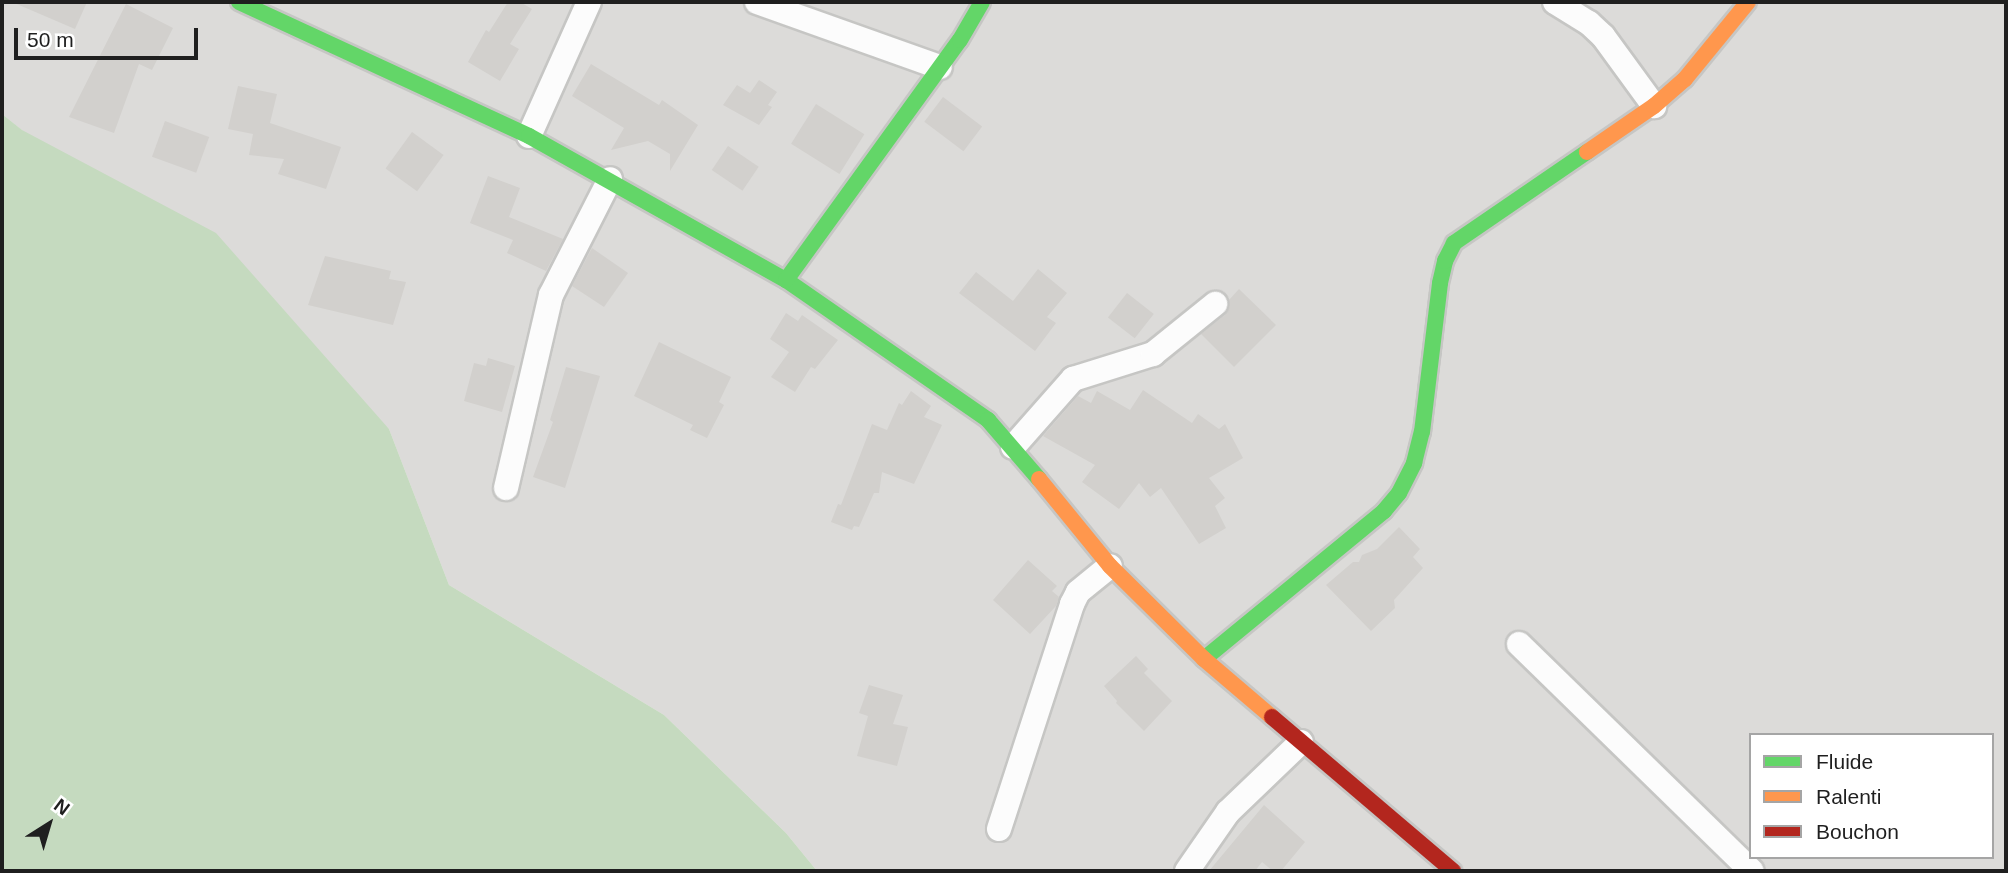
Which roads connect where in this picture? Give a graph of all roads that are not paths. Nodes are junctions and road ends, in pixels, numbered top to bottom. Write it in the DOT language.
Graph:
graph roads {
  1 [pos="239,2"];
  2 [pos="589,2"];
  3 [pos="757,2"];
  4 [pos="982,2"];
  5 [pos="1555,2"];
  6 [pos="1748,2"];
  7 [pos="940,67"];
  8 [pos="1654,106"];
  9 [pos="529,136"];
  10 [pos="610,179"];
  11 [pos="786,279"];
  12 [pos="1215,304"];
  13 [pos="1013,447"];
  14 [pos="506,488"];
  15 [pos="1111,566"];
  16 [pos="1519,644"];
  17 [pos="1204,659"];
  18 [pos="1301,742"];
  19 [pos="999,829"];
  20 [pos="1187,871"];
  21 [pos="1454,871"];
  22 [pos="1752,871"];
  1 -- 9 [label="main road"];
  2 -- 9 [label="street"];
  3 -- 7 [label="street"];
  4 -- 7 [label="main road"];
  5 -- 8 [label="street"];
  6 -- 8 [label="main road"];
  7 -- 11 [label="main road"];
  8 -- 17 [label="main road"];
  9 -- 10 [label="main road"];
  10 -- 11 [label="main road"];
  10 -- 14 [label="street"];
  11 -- 13 [label="main road"];
  12 -- 13 [label="street"];
  13 -- 15 [label="main road"];
  15 -- 17 [label="main road"];
  15 -- 19 [label="street"];
  16 -- 22 [label="street"];
  17 -- 18 [label="main road"];
  18 -- 20 [label="street"];
  18 -- 21 [label="main road"];
}
